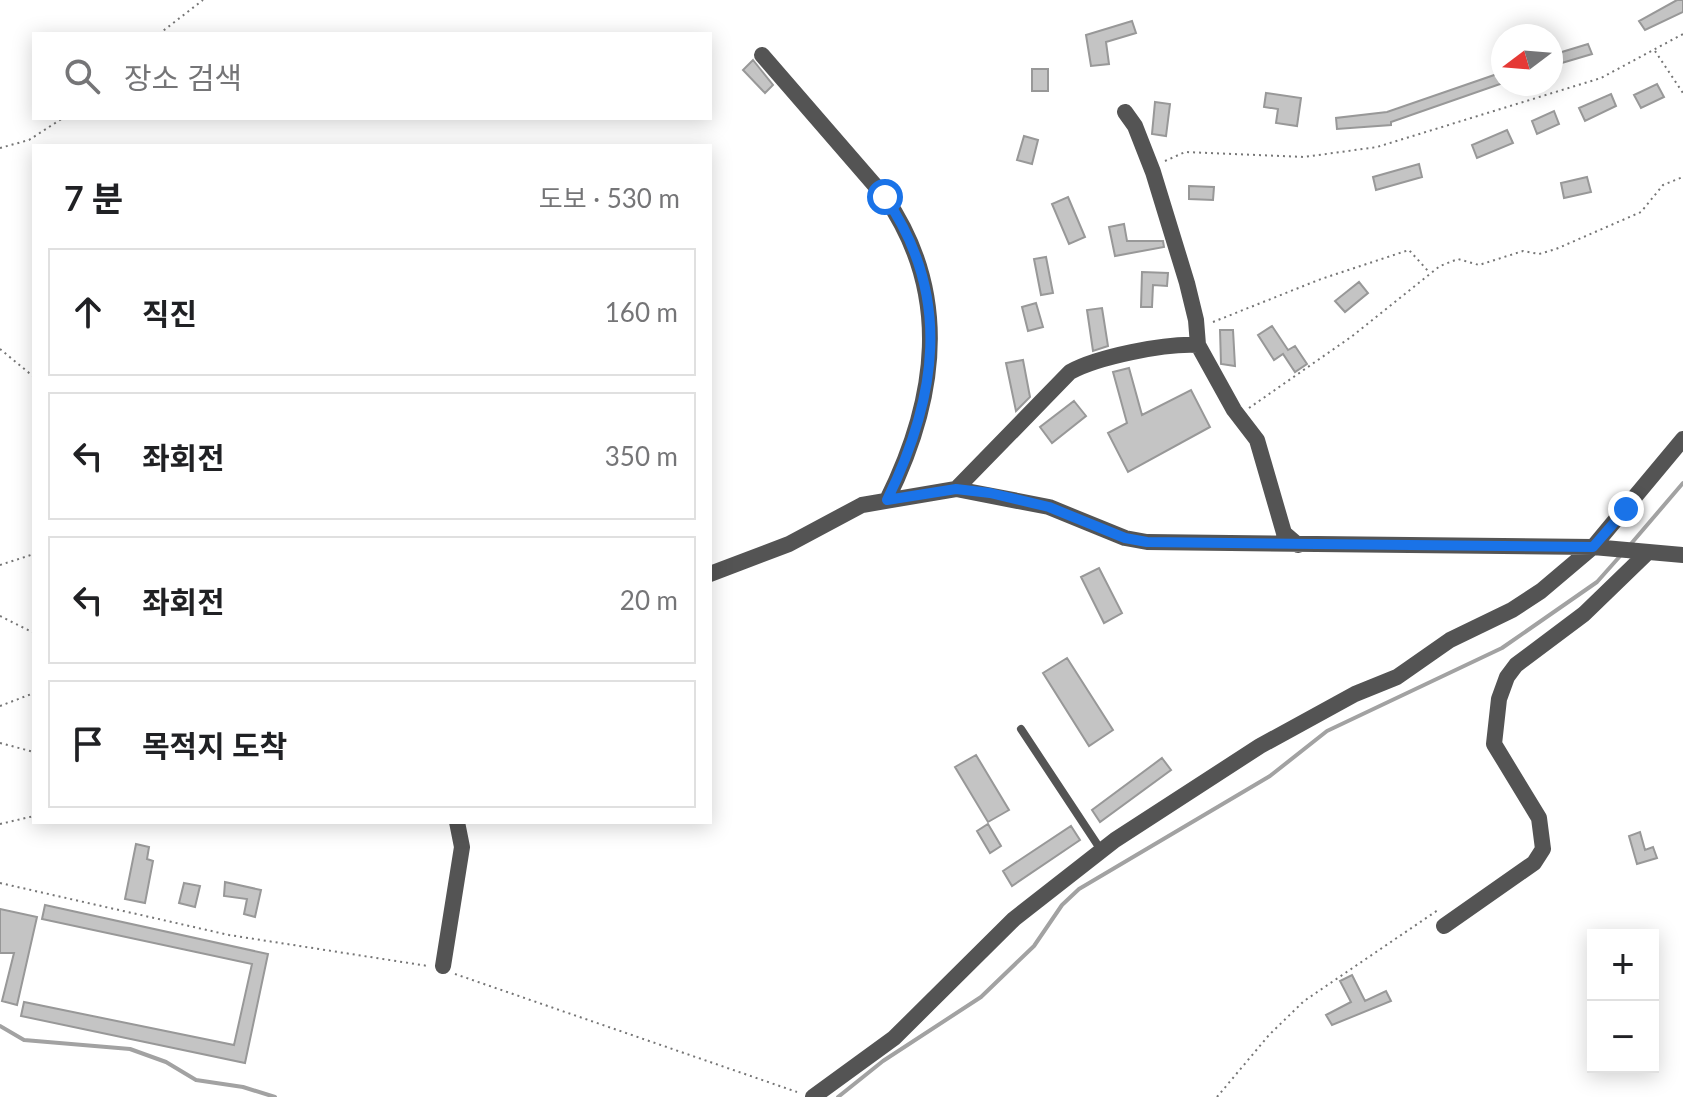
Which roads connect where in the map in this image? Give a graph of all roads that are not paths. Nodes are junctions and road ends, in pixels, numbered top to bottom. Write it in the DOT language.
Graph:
graph roads {
  1 [pos="762,55"];
  2 [pos="1125,112"];
  3 [pos="1198,345"];
  4 [pos="1683,439"];
  5 [pos="956,489"];
  6 [pos="887,500"];
  7 [pos="1298,545"];
  8 [pos="1600,547"];
  9 [pos="1640,553"];
  10 [pos="1683,555"];
  11 [pos="712,573"];
  12 [pos="1021,729"];
  13 [pos="457,824"];
  14 [pos="1101,850"];
  15 [pos="1446,925"];
  16 [pos="443,966"];
  17 [pos="813,1097"];
  1 -- 6 [label="street"];
  2 -- 3 [label="street"];
  3 -- 5 [label="street"];
  3 -- 7 [label="street"];
  4 -- 8 [label="street"];
  5 -- 6 [label="street"];
  5 -- 7 [label="street"];
  6 -- 11 [label="street"];
  7 -- 8 [label="street"];
  8 -- 9 [label="street"];
  8 -- 14 [label="street"];
  9 -- 10 [label="street"];
  9 -- 15 [label="street"];
  12 -- 14 [label="lane"];
  13 -- 16 [label="street"];
  14 -- 17 [label="street"];
}
